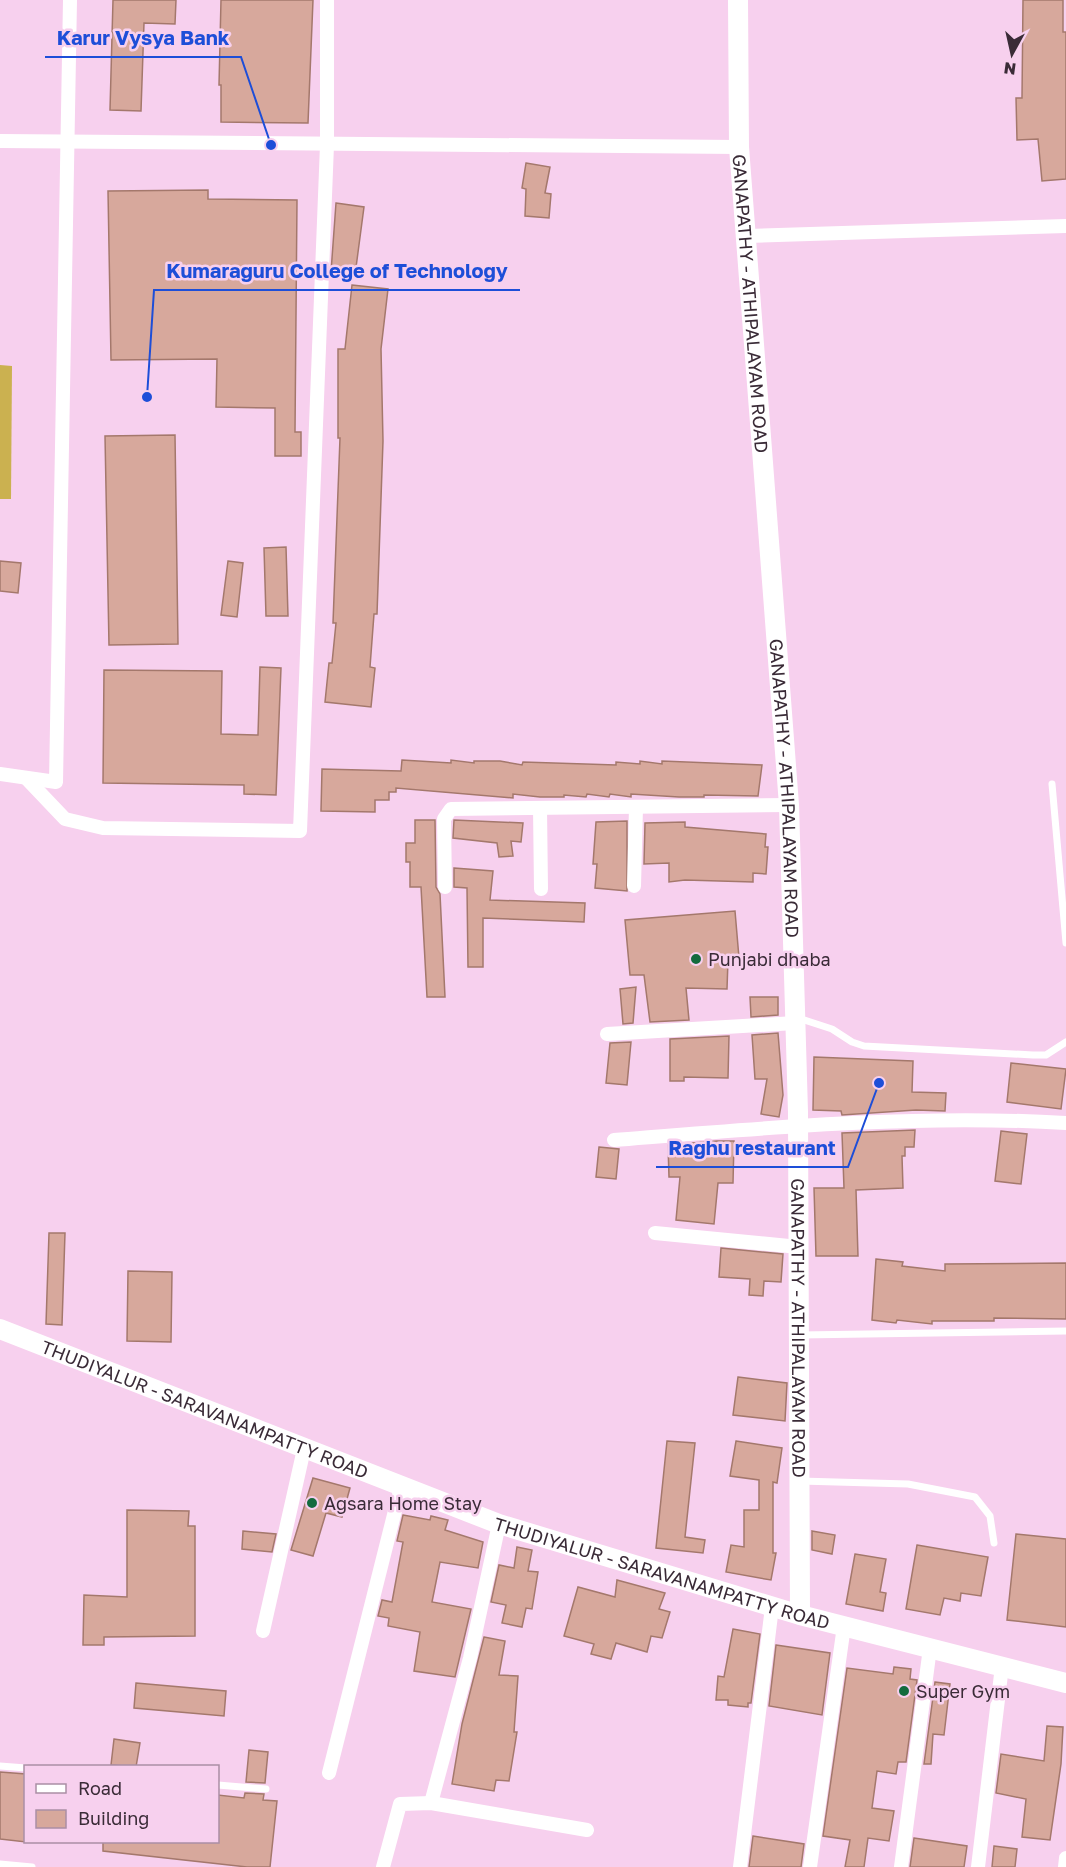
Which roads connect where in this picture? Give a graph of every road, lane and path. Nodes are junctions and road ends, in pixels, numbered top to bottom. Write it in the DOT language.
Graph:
graph roads {
  1 [pos="70,0"];
  2 [pos="327,0"];
  3 [pos="738,0"];
  4 [pos="0,141"];
  5 [pos="68,142"];
  6 [pos="327,145"];
  7 [pos="739,147"];
  8 [pos="1066,225"];
  9 [pos="747,236"];
  10 [pos="0,774"];
  11 [pos="26,778"];
  12 [pos="56,782"];
  13 [pos="1052,784"];
  14 [pos="49,802"];
  15 [pos="789,805"];
  16 [pos="636,807"];
  17 [pos="540,808"];
  18 [pos="634,886"];
  19 [pos="445,887"];
  20 [pos="541,889"];
  21 [pos="1066,943"];
  22 [pos="795,1020"];
  23 [pos="607,1034"];
  24 [pos="1066,1042"];
  25 [pos="1066,1123"];
  26 [pos="798,1126"];
  27 [pos="614,1140"];
  28 [pos="655,1233"];
  29 [pos="799,1246"];
  30 [pos="0,1329"];
  31 [pos="1066,1331"];
  32 [pos="800,1335"];
  33 [pos="304,1449"];
  34 [pos="800,1481"];
  35 [pos="401,1487"];
  36 [pos="499,1524"];
  37 [pos="994,1543"];
  38 [pos="772,1607"];
  39 [pos="800,1615"];
  40 [pos="844,1626"];
  41 [pos="263,1631"];
  42 [pos="930,1648"];
  43 [pos="1002,1666"];
  44 [pos="1066,1683"];
  45 [pos="0,1766"];
  46 [pos="24,1768"];
  47 [pos="328,1773"];
  48 [pos="219,1785"];
  49 [pos="266,1789"];
  50 [pos="431,1803"];
  51 [pos="587,1830"];
  52 [pos="1066,1858"];
  53 [pos="0,1864"];
  54 [pos="32,1867"];
  55 [pos="382,1867"];
  56 [pos="740,1867"];
  57 [pos="810,1867"];
  58 [pos="901,1867"];
  59 [pos="978,1867"];
  60 [pos="1065,1867"];
  1 -- 5 [label="street"];
  2 -- 6 [label="street"];
  3 -- 7 [label="main road, GANAPATHY - ATHIPALAYAM ROAD"];
  4 -- 5 [label="street"];
  5 -- 6 [label="street"];
  5 -- 12 [label="street"];
  6 -- 7 [label="street"];
  6 -- 14 [label="street"];
  7 -- 9 [label="main road, GANAPATHY - ATHIPALAYAM ROAD"];
  8 -- 9 [label="street"];
  9 -- 15 [label="main road, GANAPATHY - ATHIPALAYAM ROAD"];
  10 -- 11 [label="street"];
  11 -- 12 [label="street"];
  11 -- 14 [label="street"];
  12 -- 14 [label="street"];
  13 -- 21 [label="lane"];
  15 -- 16 [label="street"];
  15 -- 22 [label="main road, GANAPATHY - ATHIPALAYAM ROAD"];
  16 -- 17 [label="street"];
  16 -- 18 [label="street"];
  17 -- 19 [label="street"];
  17 -- 20 [label="street"];
  22 -- 23 [label="street"];
  22 -- 24 [label="lane"];
  22 -- 26 [label="main road, GANAPATHY - ATHIPALAYAM ROAD"];
  25 -- 26 [label="street"];
  26 -- 27 [label="street"];
  26 -- 29 [label="main road, GANAPATHY - ATHIPALAYAM ROAD"];
  28 -- 29 [label="street"];
  29 -- 32 [label="main road, GANAPATHY - ATHIPALAYAM ROAD"];
  30 -- 33 [label="main road, THUDIYALUR - SARAVANAMPATTY ROAD"];
  31 -- 32 [label="lane"];
  32 -- 34 [label="main road, GANAPATHY - ATHIPALAYAM ROAD"];
  33 -- 35 [label="main road, THUDIYALUR - SARAVANAMPATTY ROAD"];
  33 -- 41 [label="street"];
  34 -- 37 [label="lane"];
  34 -- 39 [label="main road, GANAPATHY - ATHIPALAYAM ROAD"];
  35 -- 36 [label="main road, THUDIYALUR - SARAVANAMPATTY ROAD"];
  35 -- 47 [label="street"];
  36 -- 38 [label="main road, THUDIYALUR - SARAVANAMPATTY ROAD"];
  36 -- 50 [label="street"];
  38 -- 39 [label="main road, THUDIYALUR - SARAVANAMPATTY ROAD"];
  38 -- 56 [label="street"];
  39 -- 40 [label="main road, THUDIYALUR - SARAVANAMPATTY ROAD"];
  40 -- 42 [label="main road, THUDIYALUR - SARAVANAMPATTY ROAD"];
  40 -- 57 [label="street"];
  42 -- 43 [label="main road, THUDIYALUR - SARAVANAMPATTY ROAD"];
  42 -- 58 [label="street"];
  43 -- 44 [label="main road, THUDIYALUR - SARAVANAMPATTY ROAD"];
  43 -- 59 [label="street"];
  45 -- 46 [label="lane"];
  48 -- 49 [label="lane"];
  50 -- 51 [label="street"];
  50 -- 55 [label="street"];
  52 -- 60 [label="street"];
  53 -- 54 [label="lane"];
}
